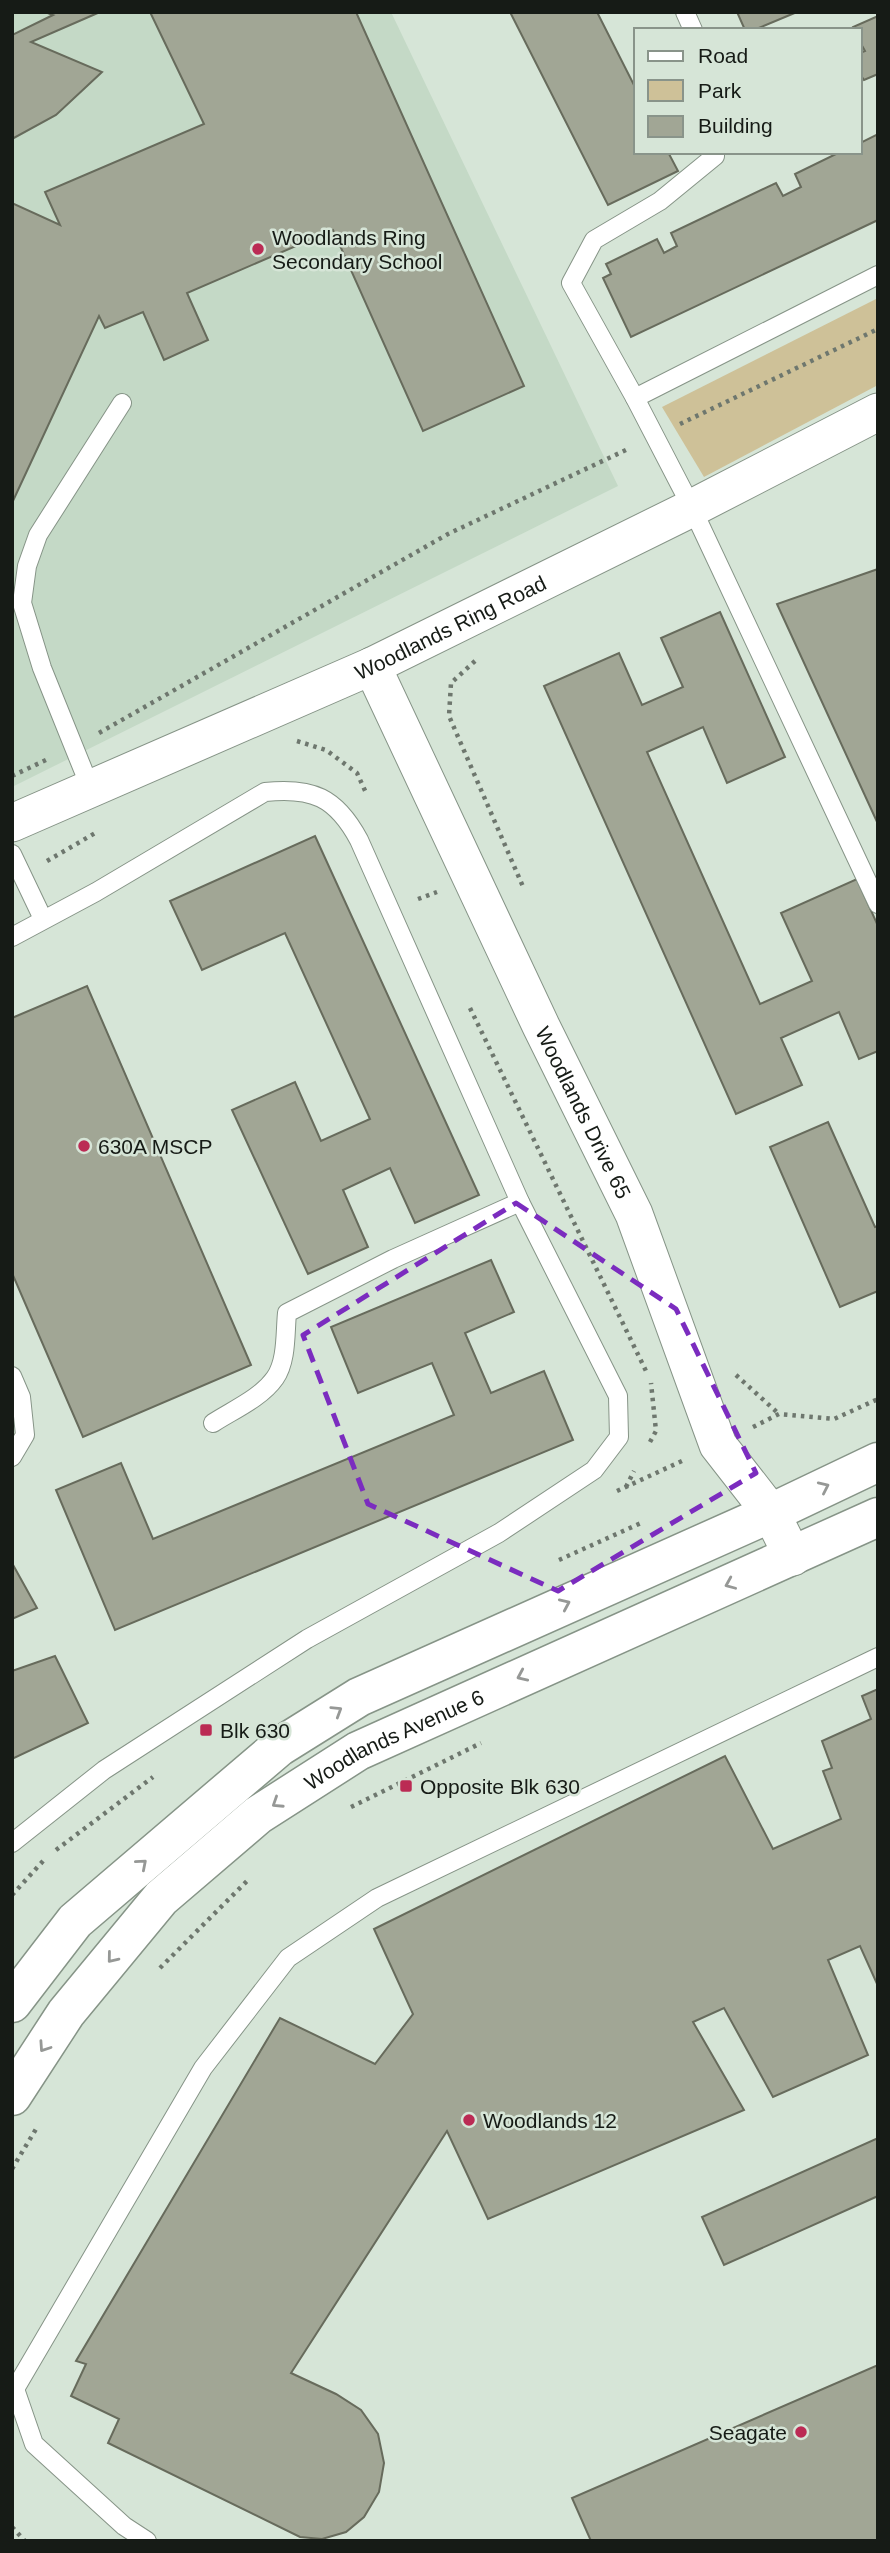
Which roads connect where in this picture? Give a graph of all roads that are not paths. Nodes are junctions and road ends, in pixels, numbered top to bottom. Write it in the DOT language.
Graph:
graph roads {
  1 [pos="685,12"];
  2 [pos="692,28"];
  3 [pos="715,154"];
  4 [pos="878,275"];
  5 [pos="635,398"];
  6 [pos="122,403"];
  7 [pos="878,412"];
  8 [pos="692,508"];
  9 [pos="372,666"];
  10 [pos="90,787"];
  11 [pos="12,823"];
  12 [pos="12,854"];
  13 [pos="878,904"];
  14 [pos="43,919"];
  15 [pos="12,937"];
  16 [pos="520,1202"];
  17 [pos="12,1376"];
  18 [pos="213,1423"];
  19 [pos="12,1457"];
  20 [pos="878,1462"];
  21 [pos="771,1513"];
  22 [pos="878,1517"];
  23 [pos="793,1557"];
  24 [pos="878,1657"];
  25 [pos="12,1843"];
  26 [pos="12,2003"];
  27 [pos="12,2096"];
  28 [pos="147,2541"];
  1 -- 2 [label="lane"];
  3 -- 5 [label="lane"];
  4 -- 5 [label="lane"];
  5 -- 8 [label="lane"];
  6 -- 10 [label="lane"];
  7 -- 8 [label="street, Woodlands Ring Road"];
  8 -- 9 [label="street, Woodlands Ring Road"];
  8 -- 13 [label="lane"];
  9 -- 10 [label="street, Woodlands Ring Road"];
  9 -- 21 [label="street, Woodlands Drive 65"];
  10 -- 11 [label="street, Woodlands Ring Road"];
  12 -- 14 [label="lane"];
  14 -- 15 [label="lane"];
  14 -- 16 [label="lane"];
  16 -- 18 [label="lane"];
  16 -- 25 [label="lane"];
  17 -- 19 [label="lane"];
  21 -- 20 [label="street, one-way"];
  21 -- 23 [label="street, Woodlands Drive 65"];
  26 -- 21 [label="street, one-way"];
  22 -- 23 [label="street, Woodlands Avenue 6"];
  23 -- 27 [label="street, Woodlands Avenue 6, one-way"];
  24 -- 28 [label="lane"];
}
